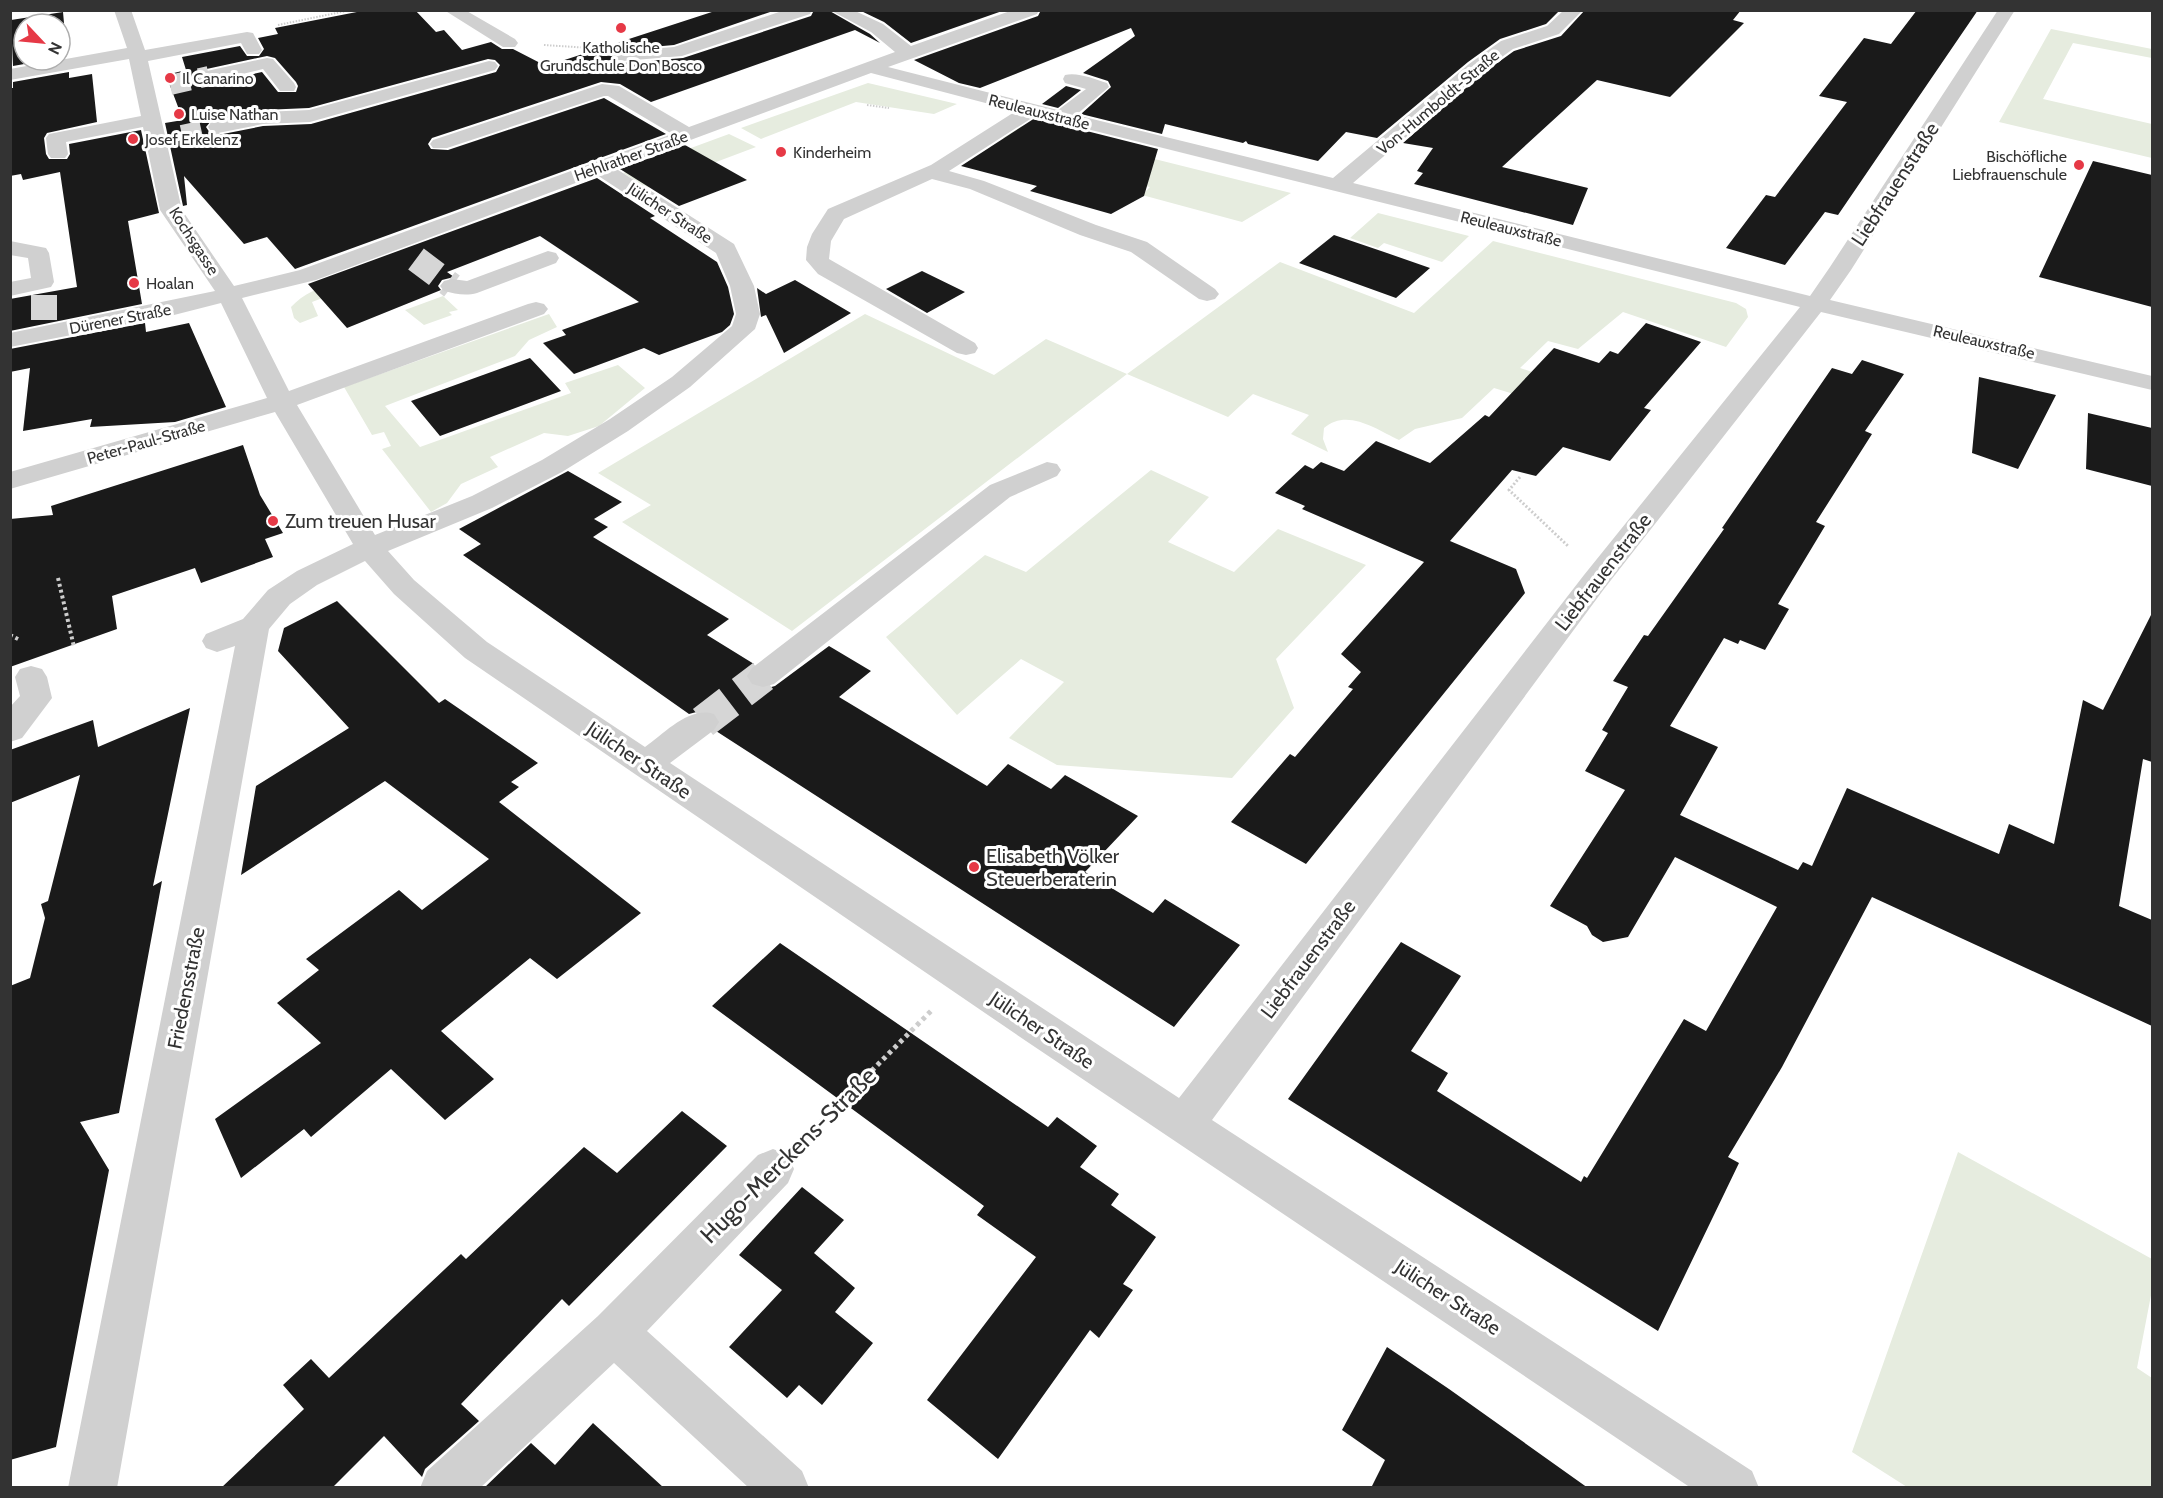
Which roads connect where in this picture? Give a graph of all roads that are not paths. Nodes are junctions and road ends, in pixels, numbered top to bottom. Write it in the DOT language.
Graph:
graph roads {
  1 [pos="122,10"];
  2 [pos="452,10"];
  3 [pos="804,10"];
  4 [pos="838,10"];
  5 [pos="1030,10"];
  6 [pos="1575,10"];
  7 [pos="2007,10"];
  8 [pos="509,43"];
  9 [pos="140,45"];
  10 [pos="253,50"];
  11 [pos="908,52"];
  12 [pos="623,56"];
  13 [pos="489,66"];
  14 [pos="872,67"];
  15 [pos="10,75"];
  16 [pos="209,76"];
  17 [pos="1072,79"];
  18 [pos="287,87"];
  19 [pos="1031,110"];
  20 [pos="1061,117"];
  21 [pos="152,120"];
  22 [pos="218,127"];
  23 [pos="688,135"];
  24 [pos="440,144"];
  25 [pos="58,154"];
  26 [pos="599,167"];
  27 [pos="930,172"];
  28 [pos="1337,186"];
  29 [pos="394,243"];
  30 [pos="10,248"];
  31 [pos="548,258"];
  32 [pos="416,260"];
  33 [pos="452,286"];
  34 [pos="10,289"];
  35 [pos="1207,294"];
  36 [pos="230,295"];
  37 [pos="1816,303"];
  38 [pos="536,309"];
  39 [pos="10,340"];
  40 [pos="966,348"];
  41 [pos="2152,382"];
  42 [pos="282,402"];
  43 [pos="1047,470"];
  44 [pos="10,481"];
  45 [pos="369,548"];
  46 [pos="763,676"];
  47 [pos="40,689"];
  48 [pos="703,722"];
  49 [pos="10,730"];
  50 [pos="645,764"];
  51 [pos="1184,1124"];
  52 [pos="773,1169"];
  53 [pos="614,1332"];
  54 [pos="92,1488"];
  55 [pos="444,1488"];
  56 [pos="785,1488"];
  57 [pos="1735,1488"];
  1 -- 9 [label="street, Kochsgasse"];
  2 -- 8 [label="street"];
  3 -- 12 [label="street"];
  4 -- 11 [label="street"];
  5 -- 11 [label="street, Hehlrather Straße"];
  6 -- 28 [label="street, Von-Humboldt-Straße"];
  7 -- 37 [label="street, Liebfrauenstraße"];
  9 -- 10 [label="street"];
  9 -- 15 [label="street"];
  9 -- 21 [label="street, Kochsgasse"];
  11 -- 14 [label="street, Hehlrather Straße"];
  13 -- 22 [label="street"];
  14 -- 19 [label="street, Reuleauxstraße"];
  14 -- 23 [label="street, Hehlrather Straße"];
  16 -- 18 [label="street"];
  17 -- 20 [label="street"];
  19 -- 20 [label="street, Reuleauxstraße"];
  19 -- 27 [label="street"];
  20 -- 28 [label="street, Reuleauxstraße"];
  21 -- 25 [label="street"];
  21 -- 36 [label="street, Kochsgasse"];
  23 -- 24 [label="street"];
  23 -- 26 [label="street, Hehlrather Straße"];
  26 -- 29 [label="street, Hehlrather Straße"];
  26 -- 45 [label="street, Jülicher Straße"];
  27 -- 35 [label="street"];
  27 -- 40 [label="street"];
  28 -- 37 [label="street, Reuleauxstraße"];
  29 -- 32 [label="street"];
  29 -- 36 [label="street, Hehlrather Straße"];
  30 -- 34 [label="street"];
  31 -- 33 [label="street"];
  36 -- 39 [label="street, Dürener Straße"];
  36 -- 42 [label="street, Jülicher Straße"];
  37 -- 41 [label="street, Reuleauxstraße"];
  37 -- 51 [label="street, Liebfrauenstraße"];
  38 -- 42 [label="street, Peter-Paul-Straße"];
  42 -- 44 [label="street, Peter-Paul-Straße"];
  42 -- 45 [label="street, Jülicher Straße"];
  43 -- 46 [label="street"];
  45 -- 50 [label="street, Jülicher Straße"];
  45 -- 54 [label="street, Friedensstraße"];
  47 -- 49 [label="street"];
  48 -- 50 [label="street"];
  50 -- 51 [label="street, Jülicher Straße"];
  51 -- 57 [label="street, Jülicher Straße"];
  52 -- 53 [label="street, Hugo-Merckens-Straße"];
  53 -- 55 [label="street, Hugo-Merckens-Straße"];
  53 -- 56 [label="street"];
}
